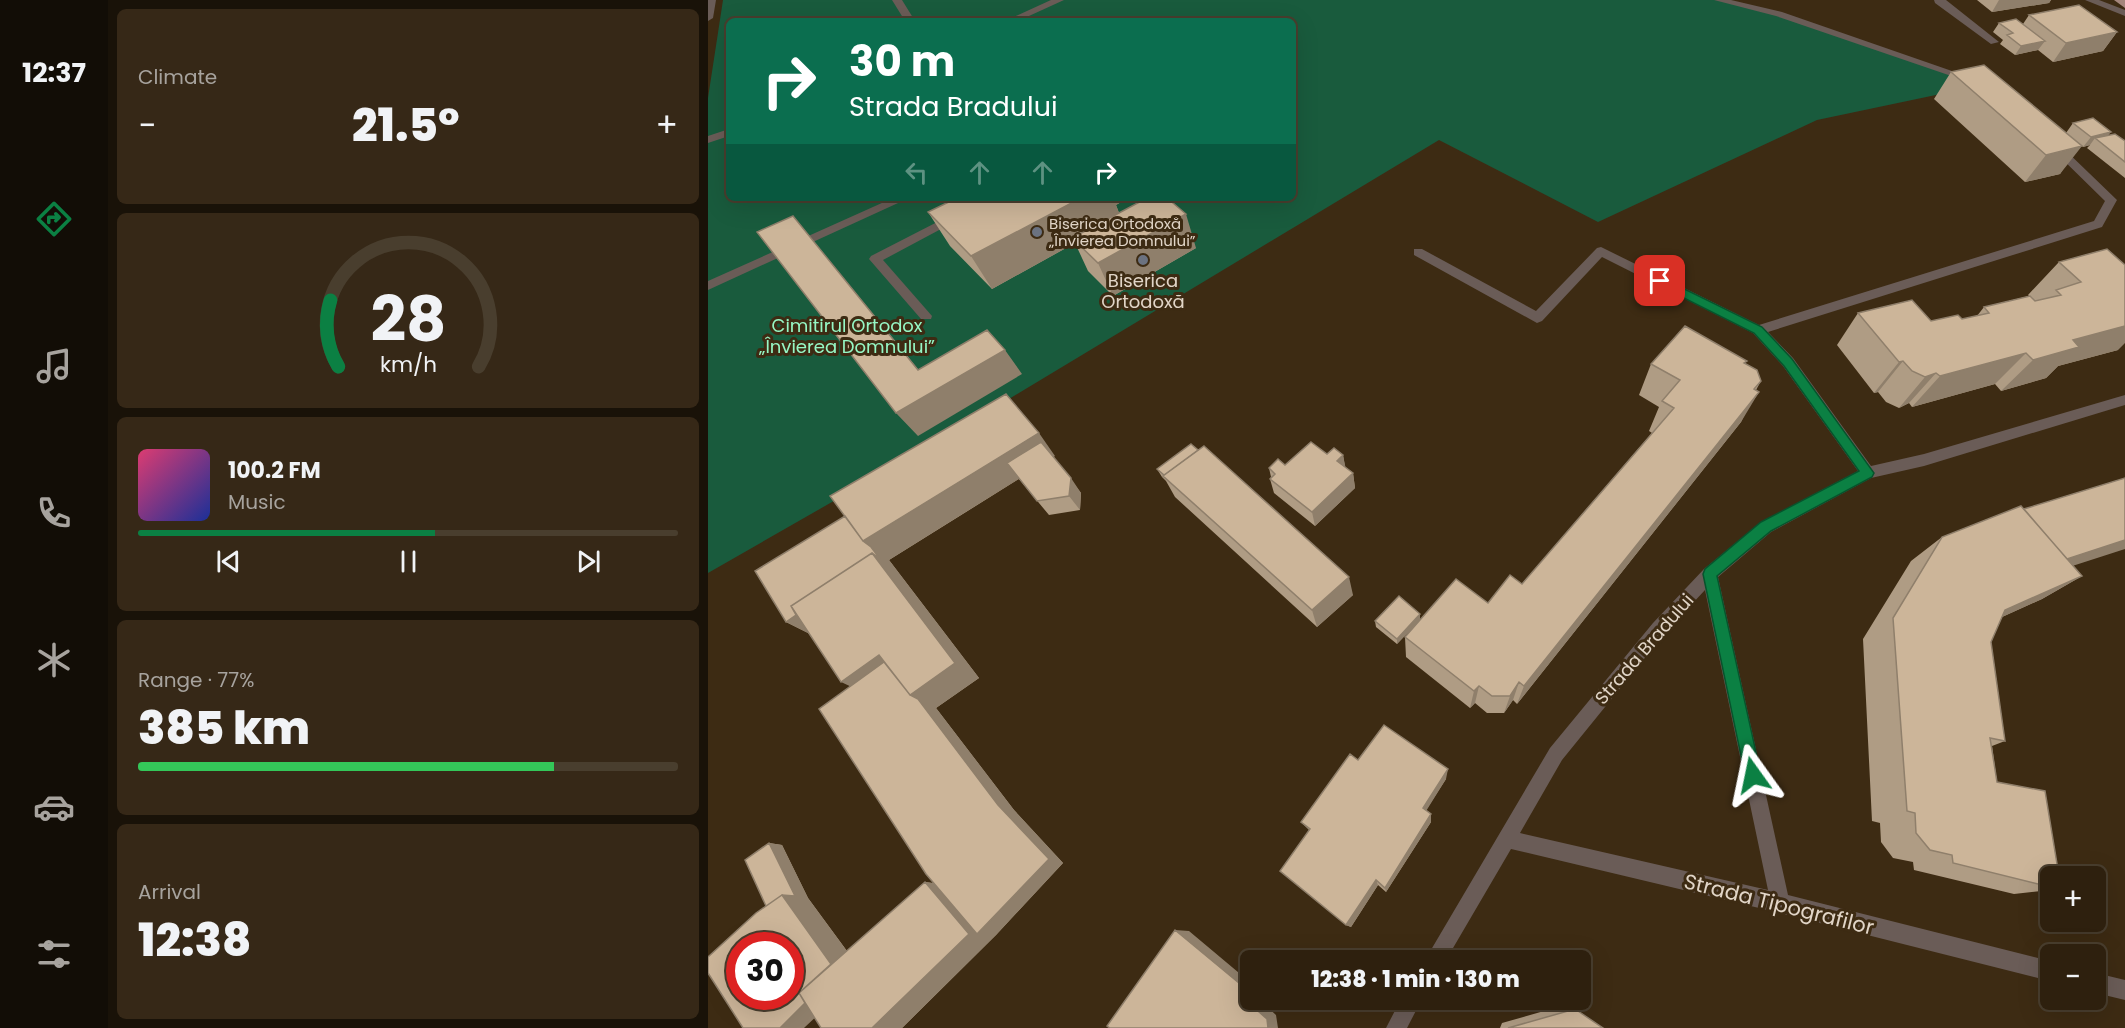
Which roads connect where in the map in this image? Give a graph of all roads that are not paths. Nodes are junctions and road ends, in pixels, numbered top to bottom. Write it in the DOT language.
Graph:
graph roads {
  1 [pos="711,0"];
  2 [pos="897,0"];
  3 [pos="1059,0"];
  4 [pos="1719,0"];
  5 [pos="1941,0"];
  6 [pos="2090,0"];
  7 [pos="2119,0"];
  8 [pos="2125,5"];
  9 [pos="2125,13"];
  10 [pos="708,18"];
  11 [pos="908,18"];
  12 [pos="1017,18"];
  13 [pos="1994,42"];
  14 [pos="1979,85"];
  15 [pos="726,133"];
  16 [pos="2045,136"];
  17 [pos="708,140"];
  18 [pos="896,201"];
  19 [pos="987,201"];
  20 [pos="1418,252"];
  21 [pos="708,286"];
  22 [pos="926,316"];
  23 [pos="1758,330"];
  24 [pos="2125,400"];
  25 [pos="1868,473"];
  26 [pos="1710,574"];
  27 [pos="1507,839"];
  28 [pos="1780,903"];
  29 [pos="1441,950"];
  30 [pos="2040,968"];
  31 [pos="2106,985"];
  32 [pos="2125,990"];
  33 [pos="1406,1010"];
  34 [pos="1396,1028"];
  1 -- 10 [label="street"];
  2 -- 11 [label="street"];
  3 -- 12 [label="street"];
  4 -- 14 [label="street"];
  5 -- 13 [label="street"];
  6 -- 9 [label="street"];
  7 -- 8 [label="main road"];
  15 -- 17 [label="street"];
  16 -- 23 [label="street"];
  18 -- 21 [label="street"];
  19 -- 22 [label="street"];
  20 -- 23 [label="street"];
  23 -- 25 [label="street"];
  24 -- 25 [label="street, Strada Bradului"];
  25 -- 26 [label="street, Strada Bradului"];
  26 -- 27 [label="street, Strada Bradului"];
  26 -- 28 [label="street"];
  27 -- 28 [label="street, Strada Tipografilor"];
  27 -- 29 [label="street, Strada Bradului"];
  28 -- 30 [label="street, Strada Tipografilor"];
  31 -- 32 [label="street"];
  33 -- 34 [label="street"];
}
